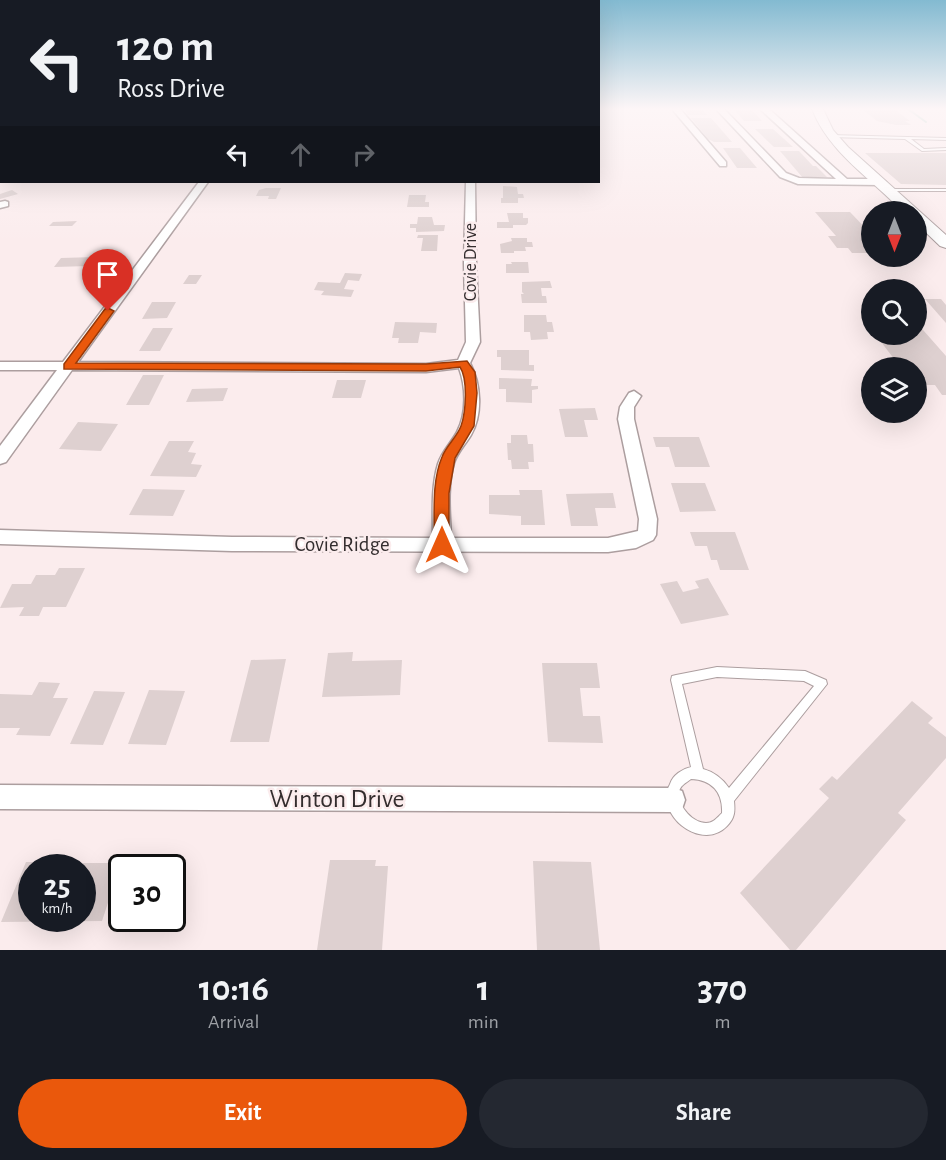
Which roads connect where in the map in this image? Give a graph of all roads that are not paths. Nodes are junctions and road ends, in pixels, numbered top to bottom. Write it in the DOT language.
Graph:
graph roads {
  1 [pos="714,153"];
  2 [pos="762,153"];
  3 [pos="813,153"];
  4 [pos="845,153"];
  5 [pos="723,164"];
  6 [pos="845,182"];
  7 [pos="201,183"];
  8 [pos="471,183"];
  9 [pos="885,186"];
  10 [pos="946,190"];
  11 [pos="901,201"];
  12 [pos="927,226"];
  13 [pos="946,243"];
  14 [pos="463,363"];
  15 [pos="0,366"];
  16 [pos="68,366"];
  17 [pos="634,396"];
  18 [pos="1,457"];
  19 [pos="0,537"];
  20 [pos="442,545"];
  21 [pos="698,772"];
  22 [pos="0,797"];
  23 [pos="728,798"];
  24 [pos="673,800"];
  1 -- 5 [label="street"];
  2 -- 6 [label="street"];
  3 -- 6 [label="street"];
  4 -- 9 [label="street"];
  6 -- 9 [label="street"];
  7 -- 16 [label="street"];
  8 -- 14 [label="street, Covie Drive"];
  9 -- 10 [label="lane"];
  9 -- 11 [label="street"];
  12 -- 13 [label="street"];
  14 -- 16 [label="street"];
  14 -- 20 [label="street"];
  15 -- 16 [label="street"];
  16 -- 18 [label="street"];
  17 -- 20 [label="street, Covie Ridge"];
  19 -- 20 [label="street, Covie Ridge"];
  21 -- 23 [label="lane"];
  21 -- 23 [label="lane"];
  21 -- 24 [label="lane"];
  22 -- 24 [label="street, Winton Drive"];
  23 -- 24 [label="lane"];
}
